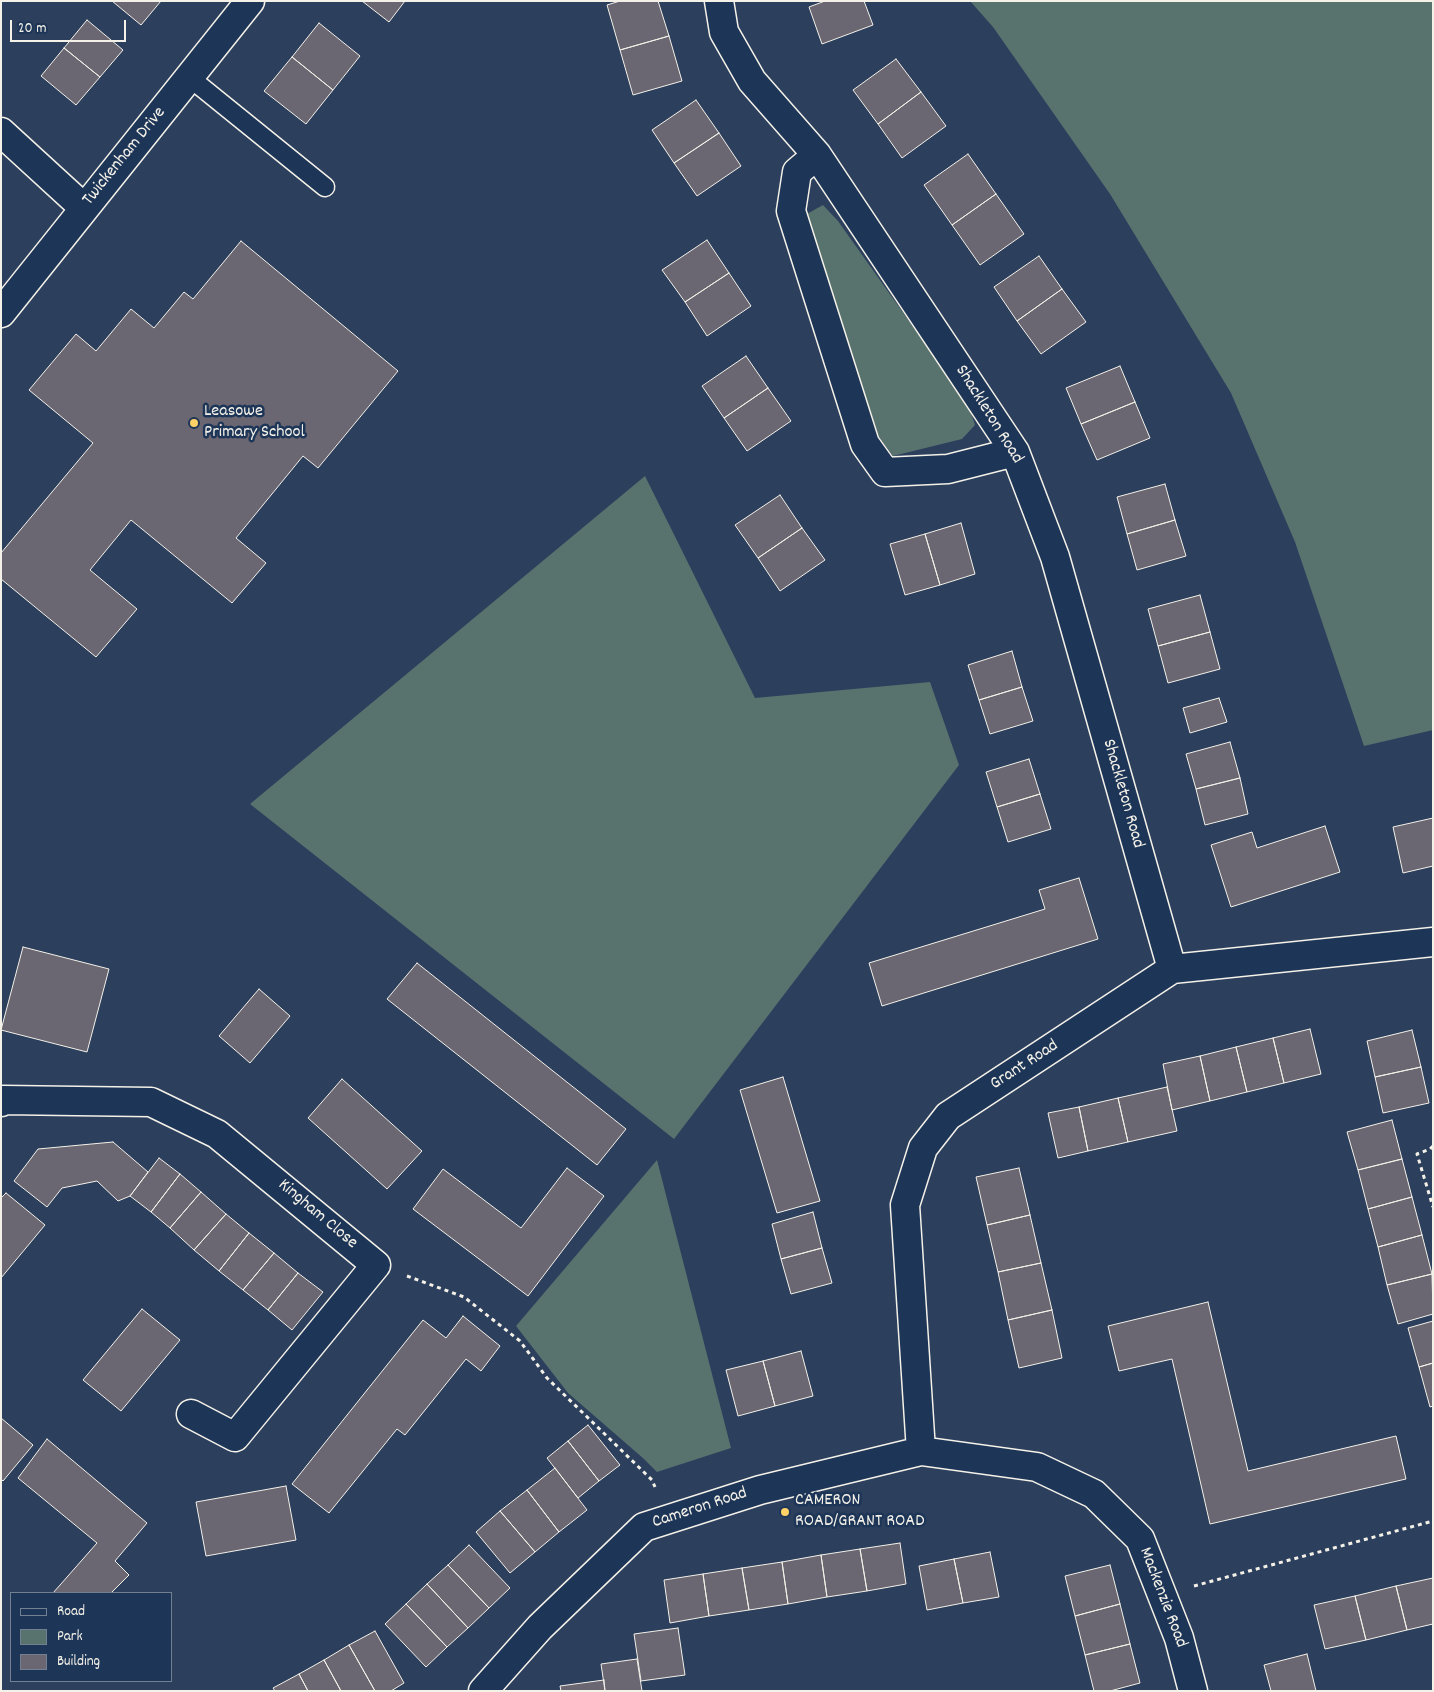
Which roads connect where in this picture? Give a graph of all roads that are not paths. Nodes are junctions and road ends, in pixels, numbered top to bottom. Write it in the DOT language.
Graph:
graph roads {
  1 [pos="250,1"];
  2 [pos="719,1"];
  3 [pos="189,78"];
  4 [pos="1,132"];
  5 [pos="817,155"];
  6 [pos="324,187"];
  7 [pos="84,208"];
  8 [pos="1,313"];
  9 [pos="1016,452"];
  10 [pos="1433,942"];
  11 [pos="1172,969"];
  12 [pos="2,1100"];
  13 [pos="191,1414"];
  14 [pos="921,1451"];
  15 [pos="483,1691"];
  16 [pos="1193,1691"];
  1 -- 3 [label="street, Twickenham Drive"];
  2 -- 5 [label="street, Shackleton Road"];
  3 -- 6 [label="lane"];
  3 -- 7 [label="street, Twickenham Drive"];
  4 -- 7 [label="street"];
  5 -- 9 [label="street, Shackleton Road"];
  5 -- 9 [label="street"];
  7 -- 8 [label="street, Twickenham Drive"];
  9 -- 11 [label="street, Shackleton Road"];
  10 -- 11 [label="street, Grant Road"];
  11 -- 14 [label="street, Grant Road"];
  12 -- 13 [label="street, Kingham Close"];
  14 -- 15 [label="street, Cameron Road"];
  14 -- 16 [label="street, Mackenzie Road"];
}
